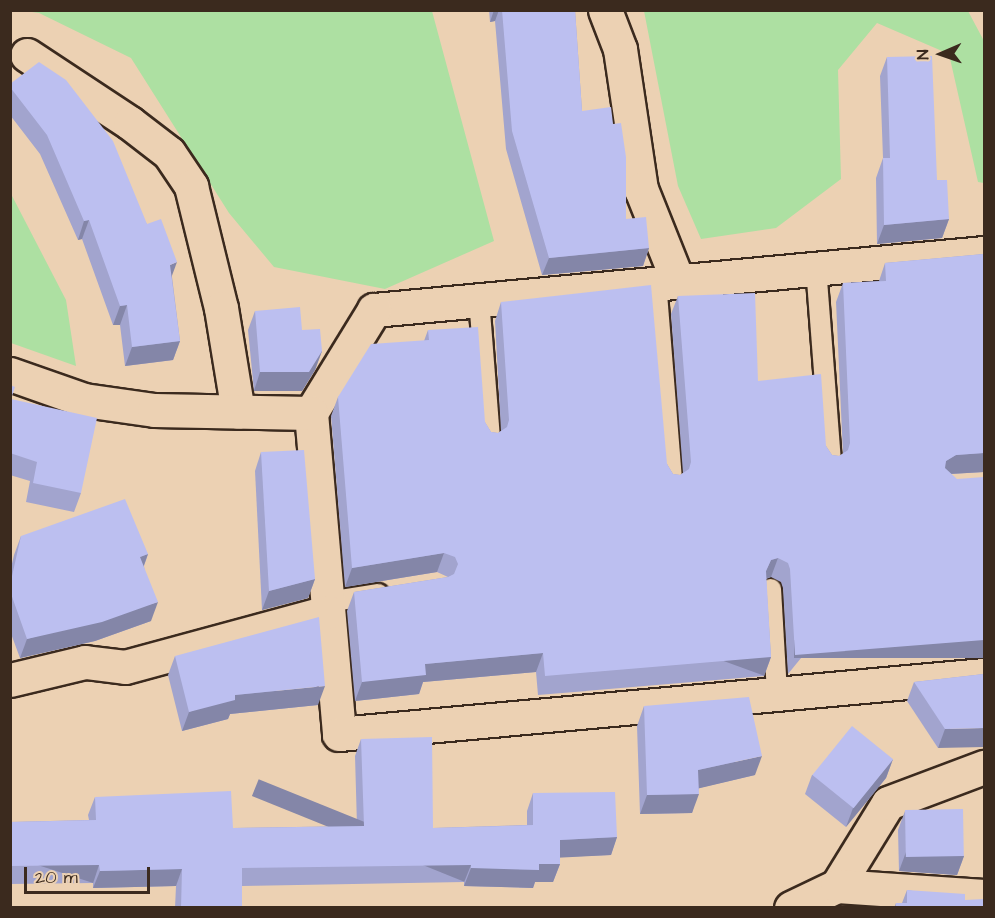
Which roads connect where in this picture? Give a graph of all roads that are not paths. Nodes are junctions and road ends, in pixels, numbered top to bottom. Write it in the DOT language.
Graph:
graph roads {
  1 [pos="605,10"];
  2 [pos="27,55"];
  3 [pos="984,253"];
  4 [pos="816,267"];
  5 [pos="666,280"];
  6 [pos="479,299"];
  7 [pos="10,374"];
  8 [pos="238,412"];
  9 [pos="311,413"];
  10 [pos="490,440"];
  11 [pos="831,463"];
  12 [pos="672,482"];
  13 [pos="771,590"];
  14 [pos="394,591"];
  15 [pos="328,607"];
  16 [pos="984,675"];
  17 [pos="10,680"];
  18 [pos="777,694"];
  19 [pos="984,767"];
  20 [pos="837,886"];
  21 [pos="984,896"];
  22 [pos="791,908"];
  1 -- 5 [label="street"];
  2 -- 8 [label="street"];
  3 -- 4 [label="street"];
  4 -- 5 [label="street"];
  4 -- 11 [label="lane"];
  5 -- 6 [label="street"];
  5 -- 12 [label="lane"];
  6 -- 9 [label="street"];
  6 -- 10 [label="lane"];
  7 -- 8 [label="street"];
  8 -- 9 [label="street"];
  9 -- 15 [label="street"];
  13 -- 18 [label="lane"];
  14 -- 15 [label="lane"];
  15 -- 17 [label="street"];
  15 -- 18 [label="street"];
  16 -- 18 [label="street"];
  19 -- 20 [label="street"];
  20 -- 21 [label="street"];
  20 -- 22 [label="street"];
}
